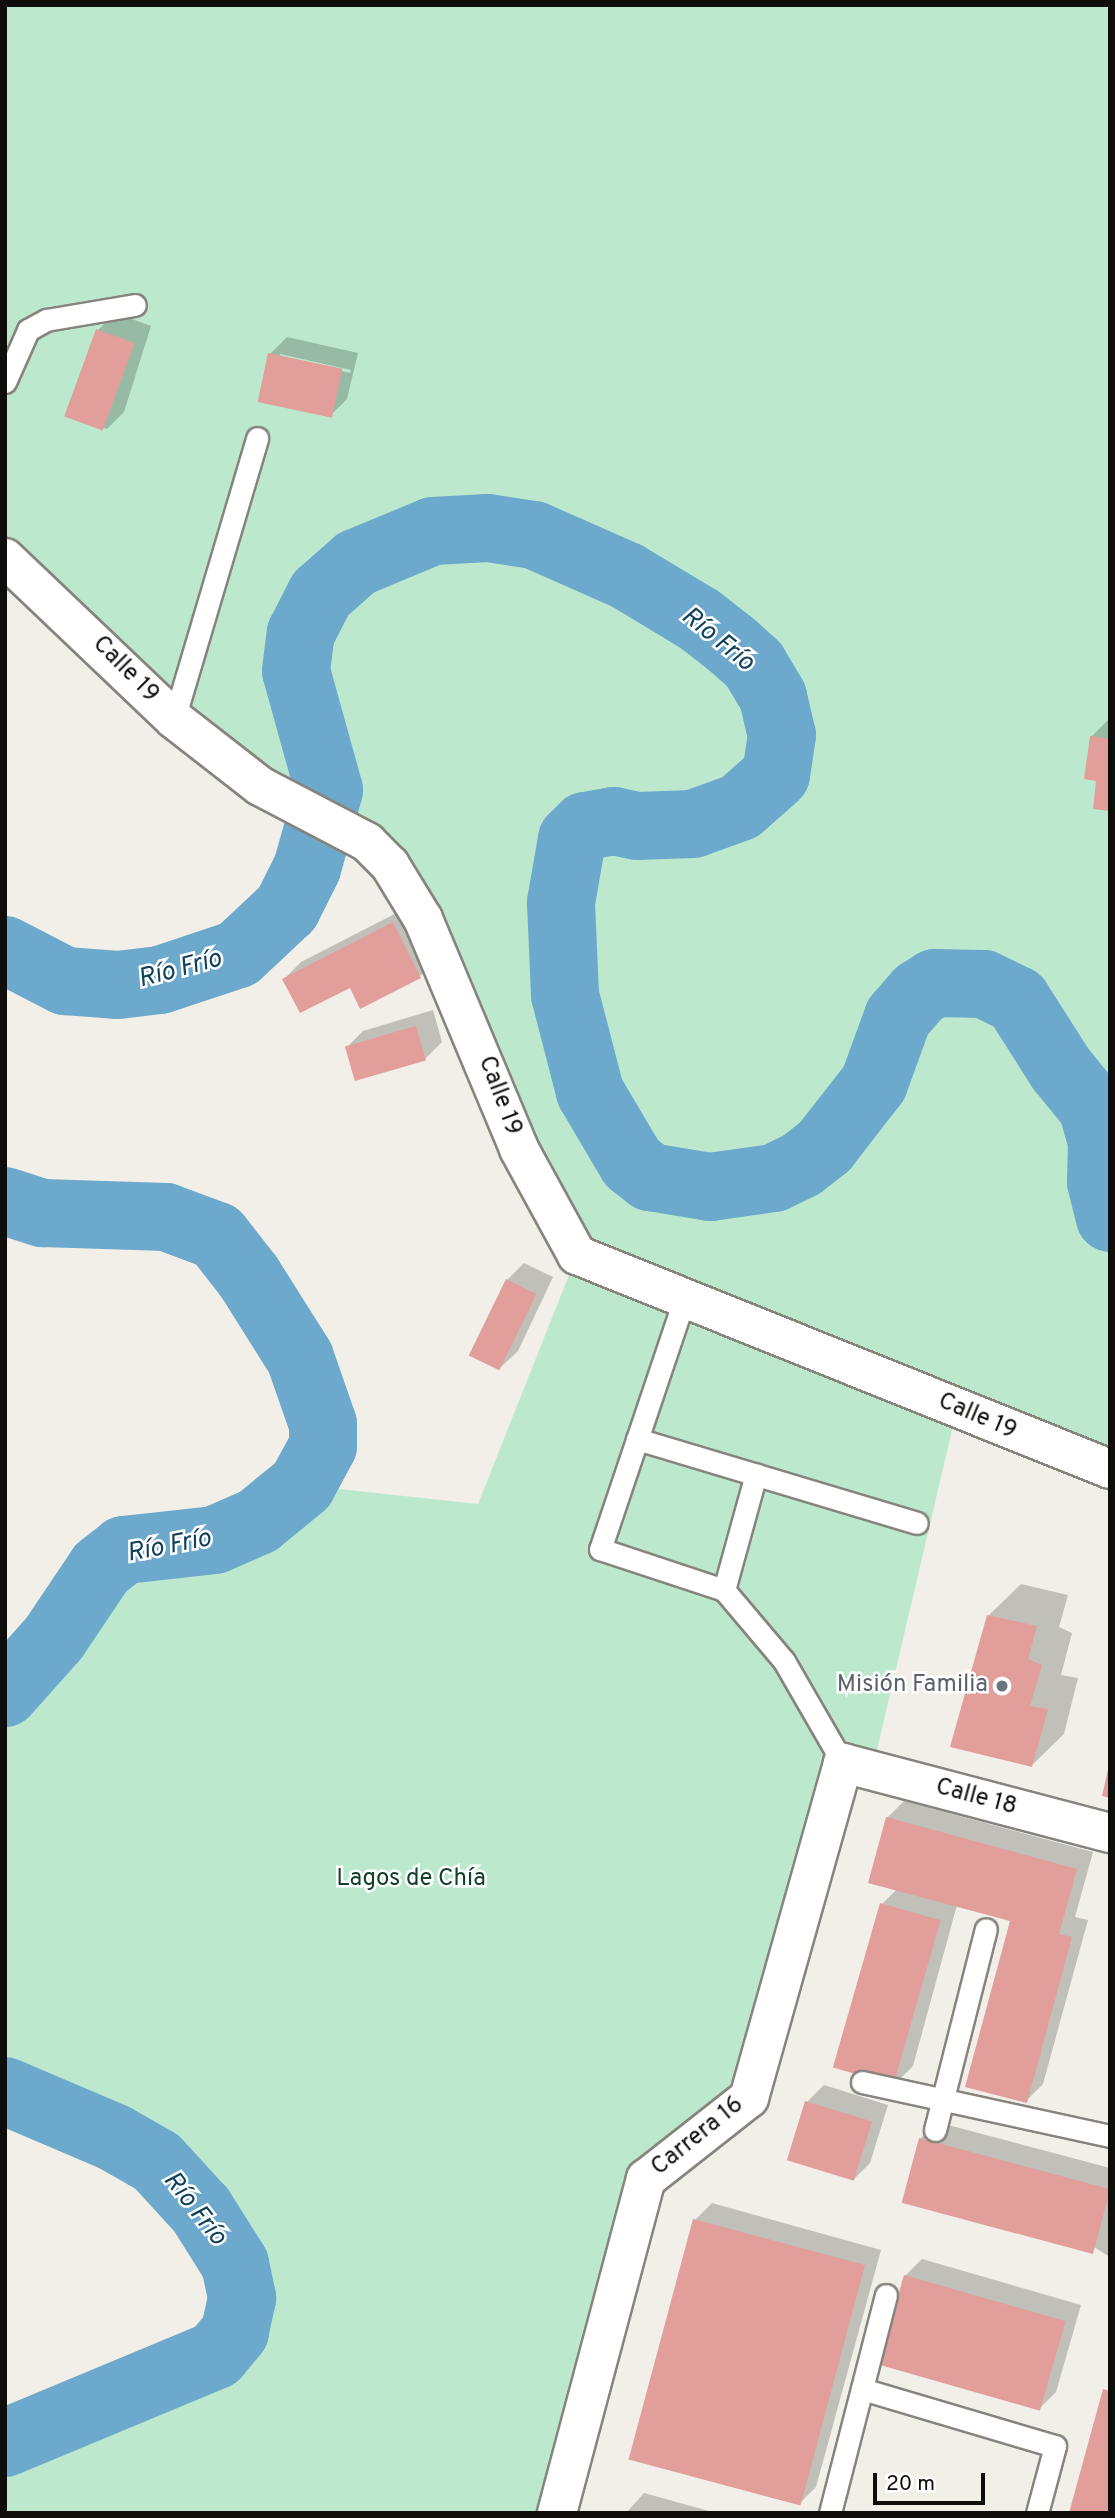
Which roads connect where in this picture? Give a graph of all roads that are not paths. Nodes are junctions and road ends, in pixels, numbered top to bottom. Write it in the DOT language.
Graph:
graph roads {
  1 [pos="135,304"];
  2 [pos="5,382"];
  3 [pos="257,438"];
  4 [pos="5,558"];
  5 [pos="174,719"];
  6 [pos="684,1300"];
  7 [pos="637,1438"];
  8 [pos="1110,1469"];
  9 [pos="756,1474"];
  10 [pos="917,1523"];
  11 [pos="724,1590"];
  12 [pos="843,1763"];
  13 [pos="1110,1833"];
  14 [pos="986,1929"];
  15 [pos="862,2082"];
  16 [pos="945,2097"];
  17 [pos="935,2130"];
  18 [pos="1110,2136"];
  19 [pos="886,2295"];
  20 [pos="862,2389"];
  21 [pos="557,2513"];
  22 [pos="830,2513"];
  23 [pos="1037,2513"];
  1 -- 2 [label="lane"];
  3 -- 5 [label="lane"];
  4 -- 5 [label="street, Calle 19"];
  5 -- 6 [label="street, Calle 19"];
  6 -- 7 [label="lane"];
  6 -- 8 [label="street, Calle 19"];
  7 -- 9 [label="lane"];
  7 -- 11 [label="lane"];
  9 -- 10 [label="lane"];
  9 -- 11 [label="lane"];
  11 -- 12 [label="lane"];
  12 -- 13 [label="street, Calle 18"];
  12 -- 21 [label="street, Carrera 16"];
  14 -- 16 [label="lane"];
  15 -- 16 [label="lane"];
  16 -- 17 [label="lane"];
  16 -- 18 [label="lane"];
  19 -- 20 [label="lane"];
  20 -- 22 [label="lane"];
  20 -- 23 [label="lane"];
}
